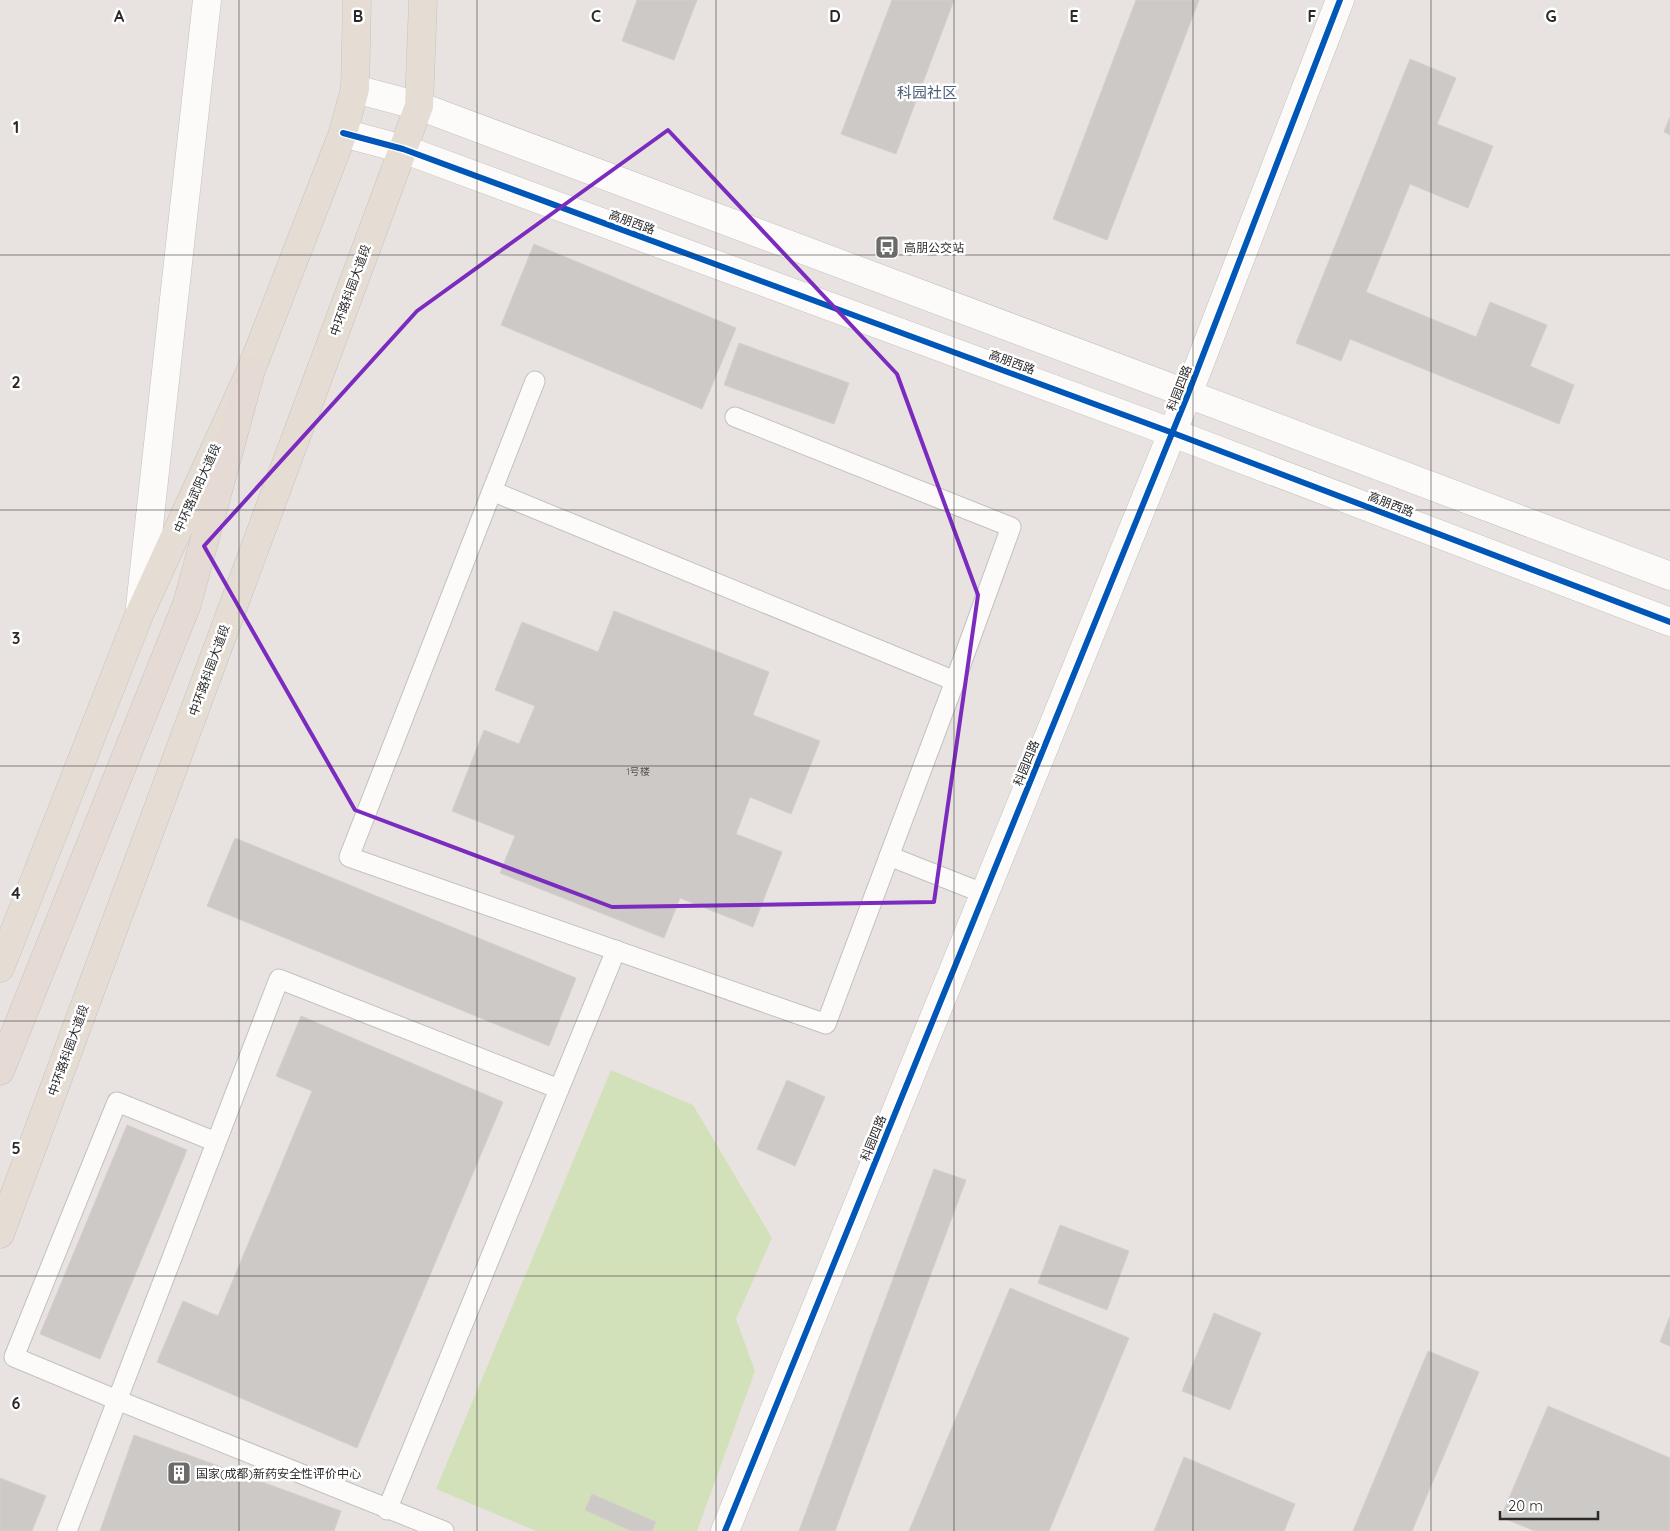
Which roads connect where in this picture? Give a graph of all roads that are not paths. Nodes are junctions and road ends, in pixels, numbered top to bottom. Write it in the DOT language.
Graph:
graph roads {
  1 [pos="207,0"];
  2 [pos="357,0"];
  3 [pos="422,0"];
  4 [pos="1340,0"];
  5 [pos="355,89"];
  6 [pos="419,106"];
  7 [pos="343,133"];
  8 [pos="403,149"];
  9 [pos="251,370"];
  10 [pos="535,381"];
  11 [pos="1188,394"];
  12 [pos="735,417"];
  13 [pos="1173,433"];
  14 [pos="492,491"];
  15 [pos="1670,576"];
  16 [pos="139,615"];
  17 [pos="1670,622"];
  18 [pos="955,681"];
  19 [pos="889,856"];
  20 [pos="985,894"];
  21 [pos="616,950"];
  22 [pos="0,968"];
  23 [pos="0,1071"];
  24 [pos="559,1089"];
  25 [pos="216,1142"];
  26 [pos="0,1234"];
  27 [pos="117,1400"];
  28 [pos="387,1510"];
  29 [pos="67,1531"];
  30 [pos="444,1531"];
  31 [pos="726,1531"];
  1 -- 16 [label="street"];
  2 -- 5 [label="main road, 中环路武阳大道段"];
  3 -- 6 [label="main road"];
  4 -- 11 [label="street, 科园四路"];
  5 -- 6 [label="street"];
  5 -- 7 [label="main road, 中环路武阳大道段"];
  6 -- 8 [label="main road, 中环路科园大道段"];
  6 -- 11 [label="street"];
  7 -- 8 [label="street, 高朋西路"];
  7 -- 9 [label="main road, 中环路武阳大道段"];
  8 -- 13 [label="street, 高朋西路"];
  8 -- 26 [label="main road, 中环路科园大道段"];
  9 -- 16 [label="main road, 中环路武阳大道段"];
  9 -- 23 [label="highway"];
  10 -- 14 [label="lane"];
  11 -- 13 [label="street, 科园四路"];
  11 -- 15 [label="street"];
  12 -- 18 [label="lane"];
  13 -- 17 [label="street, 高朋西路"];
  13 -- 20 [label="street, 科园四路"];
  14 -- 18 [label="lane"];
  14 -- 21 [label="lane"];
  16 -- 22 [label="main road, 中环路武阳大道段"];
  18 -- 19 [label="lane"];
  19 -- 20 [label="lane"];
  19 -- 21 [label="lane"];
  20 -- 31 [label="street, 科园四路"];
  21 -- 24 [label="lane"];
  24 -- 25 [label="lane"];
  24 -- 28 [label="lane"];
  25 -- 27 [label="lane"];
  25 -- 27 [label="lane"];
  27 -- 28 [label="lane"];
  27 -- 29 [label="lane"];
  28 -- 30 [label="lane"];
}
